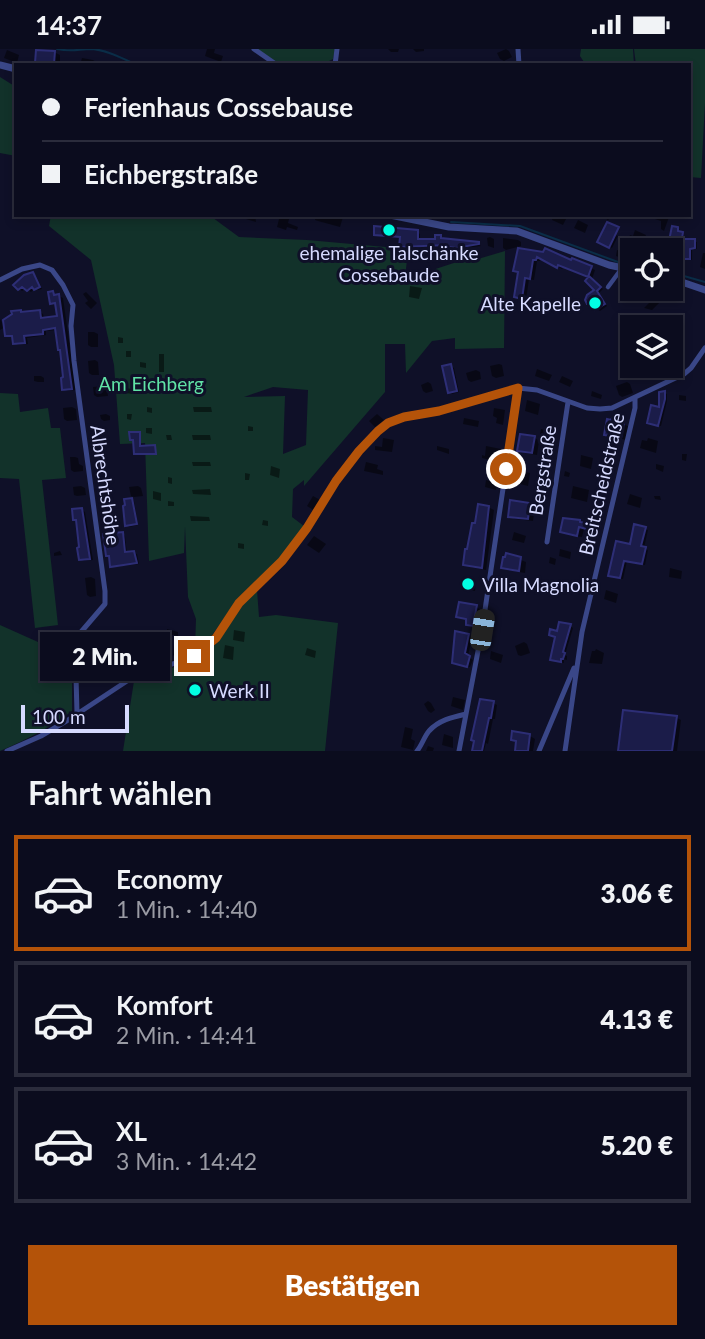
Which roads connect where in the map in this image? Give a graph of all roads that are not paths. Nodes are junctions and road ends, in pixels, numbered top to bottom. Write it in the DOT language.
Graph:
graph roads {
  1 [pos="254,49"];
  2 [pos="274,63"];
  3 [pos="400,217"];
  4 [pos="620,267"];
  5 [pos="620,271"];
  6 [pos="0,280"];
  7 [pos="683,282"];
  8 [pos="608,288"];
  9 [pos="705,290"];
  10 [pos="705,348"];
  11 [pos="518,388"];
  12 [pos="635,398"];
  13 [pos="568,402"];
  14 [pos="547,542"];
  15 [pos="578,659"];
  16 [pos="77,713"];
  17 [pos="466,714"];
  18 [pos="7,751"];
  19 [pos="417,751"];
  20 [pos="459,751"];
  21 [pos="539,751"];
  22 [pos="565,751"];
  1 -- 2 [label="street"];
  3 -- 4 [label="street"];
  5 -- 8 [label="street"];
  6 -- 16 [label="street, Albrechtshöhe"];
  7 -- 9 [label="street"];
  10 -- 12 [label="street"];
  11 -- 13 [label="street"];
  11 -- 16 [label="street"];
  11 -- 17 [label="street"];
  12 -- 13 [label="street"];
  12 -- 15 [label="street, Breitscheidstraße"];
  13 -- 14 [label="street, Bergstraße"];
  15 -- 21 [label="street, Breitscheidstraße"];
  15 -- 22 [label="street, Breitscheidstraße"];
  16 -- 18 [label="street"];
  17 -- 19 [label="street"];
  17 -- 20 [label="street"];
}
